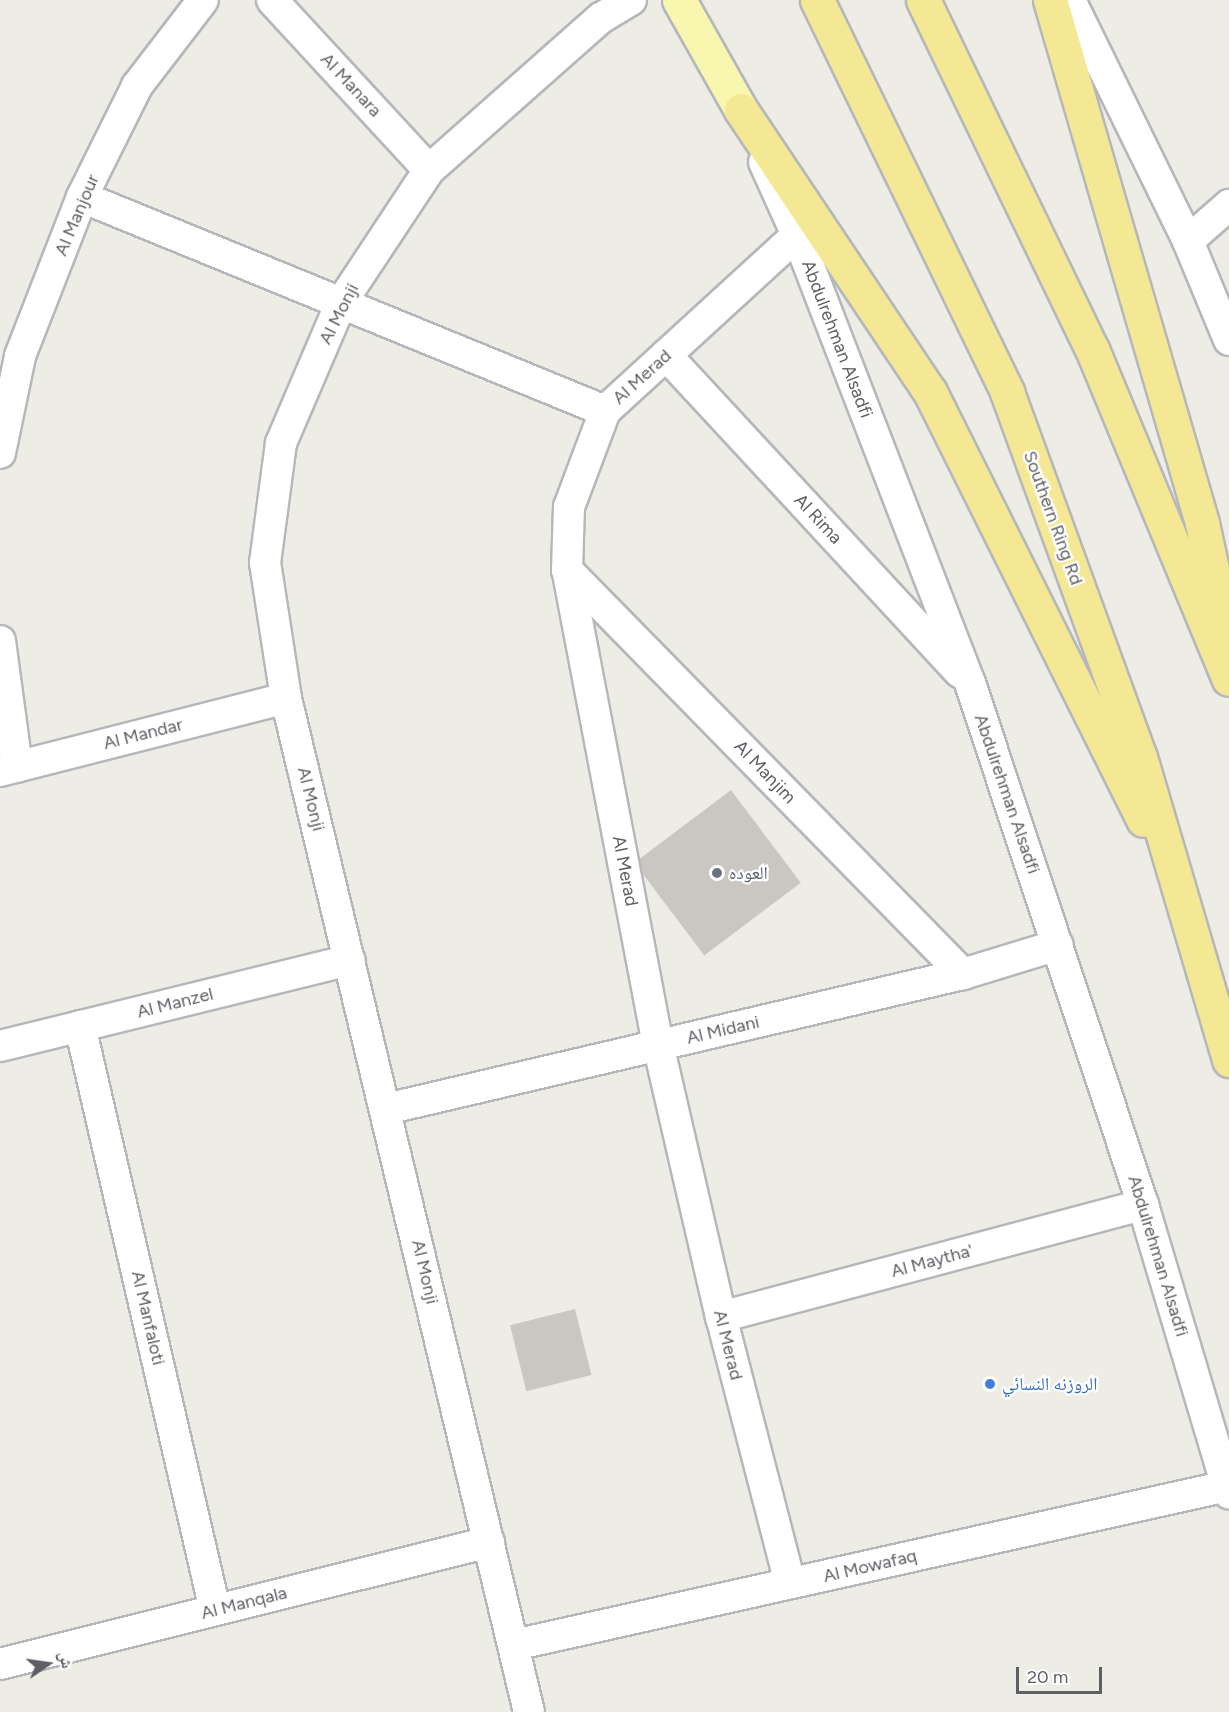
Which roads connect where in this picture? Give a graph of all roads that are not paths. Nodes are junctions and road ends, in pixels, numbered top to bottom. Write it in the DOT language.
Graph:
graph roads {
  1 [pos="203,0"];
  2 [pos="272,0"];
  3 [pos="631,0"];
  4 [pos="679,0"];
  5 [pos="817,0"];
  6 [pos="923,0"];
  7 [pos="1066,0"];
  8 [pos="596,9"];
  9 [pos="741,110"];
  10 [pos="429,170"];
  11 [pos="82,197"];
  12 [pos="1229,205"];
  13 [pos="797,235"];
  14 [pos="1188,241"];
  15 [pos="340,303"];
  16 [pos="1229,340"];
  17 [pos="666,355"];
  18 [pos="605,411"];
  19 [pos="0,453"];
  20 [pos="567,570"];
  21 [pos="0,641"];
  22 [pos="1229,647"];
  23 [pos="1229,680"];
  24 [pos="970,683"];
  25 [pos="286,698"];
  26 [pos="9,769"];
  27 [pos="1183,900"];
  28 [pos="1058,945"];
  29 [pos="350,960"];
  30 [pos="963,974"];
  31 [pos="80,1026"];
  32 [pos="658,1045"];
  33 [pos="0,1046"];
  34 [pos="1229,1060"];
  35 [pos="386,1109"];
  36 [pos="1143,1205"];
  37 [pos="721,1317"];
  38 [pos="1228,1490"];
  39 [pos="489,1542"];
  40 [pos="790,1584"];
  41 [pos="215,1610"];
  42 [pos="514,1645"];
  43 [pos="0,1664"];
  44 [pos="529,1712"];
  1 -- 11 [label="street, Al Manjour"];
  2 -- 10 [label="street, Al Manara"];
  3 -- 8 [label="street, Al Monji"];
  4 -- 9 [label="main road"];
  5 -- 27 [label="highway, Southern Ring Rd"];
  6 -- 23 [label="highway"];
  7 -- 14 [label="street"];
  7 -- 22 [label="highway"];
  8 -- 10 [label="street, Al Monji"];
  9 -- 13 [label="street, Abdulrehman Alsadfi"];
  9 -- 27 [label="highway"];
  10 -- 15 [label="street, Al Monji"];
  11 -- 15 [label="street"];
  11 -- 19 [label="street, Al Manjour"];
  12 -- 14 [label="street"];
  13 -- 17 [label="street, Al Merad"];
  13 -- 24 [label="street, Abdulrehman Alsadfi"];
  14 -- 16 [label="street"];
  15 -- 18 [label="street"];
  15 -- 25 [label="street, Al Monji"];
  17 -- 18 [label="street, Al Merad"];
  17 -- 24 [label="street, Al Rima"];
  18 -- 20 [label="street, Al Merad"];
  20 -- 30 [label="street, Al Manjim"];
  20 -- 32 [label="street, Al Merad"];
  21 -- 26 [label="street"];
  24 -- 28 [label="street, Abdulrehman Alsadfi"];
  25 -- 26 [label="street, Al Mandar"];
  25 -- 29 [label="street, Al Monji"];
  27 -- 34 [label="highway, Southern Ring Rd"];
  28 -- 30 [label="street, Al Midani"];
  28 -- 36 [label="street, Abdulrehman Alsadfi"];
  29 -- 31 [label="street, Al Manzel"];
  29 -- 35 [label="street, Al Monji"];
  30 -- 32 [label="street, Al Midani"];
  31 -- 33 [label="street, Al Manzel"];
  31 -- 41 [label="street, Al Manfaloti"];
  32 -- 35 [label="street, Al Midani"];
  32 -- 37 [label="street, Al Merad"];
  35 -- 39 [label="street, Al Monji"];
  36 -- 37 [label="street, Al Maytha'"];
  36 -- 38 [label="street, Abdulrehman Alsadfi"];
  37 -- 40 [label="street, Al Merad"];
  38 -- 40 [label="street, Al Mowafaq"];
  39 -- 41 [label="street, Al Manqala"];
  39 -- 42 [label="street, Al Monji"];
  40 -- 42 [label="street, Al Mowafaq"];
  41 -- 43 [label="street, Al Manqala"];
  42 -- 44 [label="street, Al Monji"];
}
